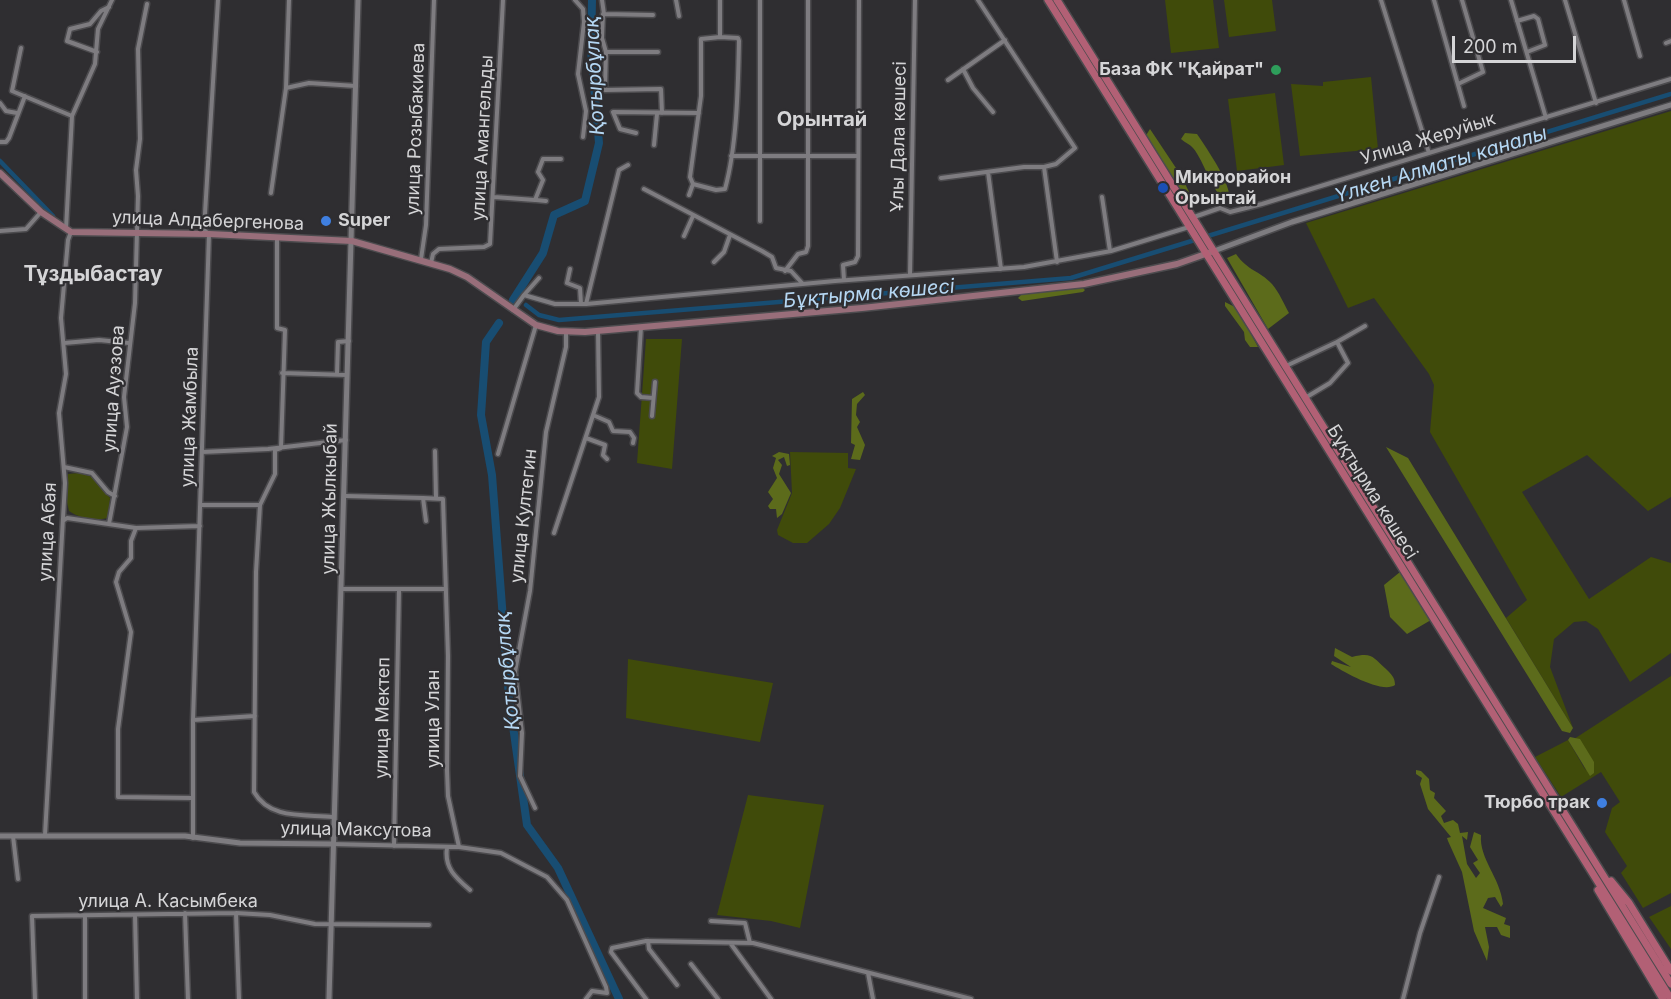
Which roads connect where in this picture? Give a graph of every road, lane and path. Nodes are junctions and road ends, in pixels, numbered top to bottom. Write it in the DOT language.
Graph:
graph roads {
  1 [pos="112,0"];
  2 [pos="218,0"];
  3 [pos="289,0"];
  4 [pos="358,0"];
  5 [pos="434,0"];
  6 [pos="503,0"];
  7 [pos="575,0"];
  8 [pos="602,0"];
  9 [pos="676,0"];
  10 [pos="720,0"];
  11 [pos="760,0"];
  12 [pos="808,0"];
  13 [pos="859,0"];
  14 [pos="915,0"];
  15 [pos="978,0"];
  16 [pos="1048,0"];
  17 [pos="1057,0"];
  18 [pos="1381,0"];
  19 [pos="1434,0"];
  20 [pos="1462,0"];
  21 [pos="1511,0"];
  22 [pos="1565,0"];
  23 [pos="1624,0"];
  24 [pos="147,4"];
  25 [pos="109,7"];
  26 [pos="603,14"];
  27 [pos="653,15"];
  28 [pos="679,16"];
  29 [pos="1517,21"];
  30 [pos="720,37"];
  31 [pos="1005,40"];
  32 [pos="21,48"];
  33 [pos="97,52"];
  34 [pos="606,52"];
  35 [pos="658,52"];
  36 [pos="1527,52"];
  37 [pos="1640,56"];
  38 [pos="963,69"];
  39 [pos="1671,79"];
  40 [pos="948,80"];
  41 [pos="1458,84"];
  42 [pos="356,86"];
  43 [pos="286,88"];
  44 [pos="25,96"];
  45 [pos="0,103"];
  46 [pos="1596,103"];
  47 [pos="1671,105"];
  48 [pos="1464,106"];
  49 [pos="993,112"];
  50 [pos="17,113"];
  51 [pos="699,113"];
  52 [pos="657,114"];
  53 [pos="662,114"];
  54 [pos="72,116"];
  55 [pos="1546,118"];
  56 [pos="636,133"];
  57 [pos="584,138"];
  58 [pos="0,142"];
  59 [pos="654,145"];
  60 [pos="1429,153"];
  61 [pos="731,156"];
  62 [pos="760,156"];
  63 [pos="809,156"];
  64 [pos="858,156"];
  65 [pos="561,159"];
  66 [pos="628,165"];
  67 [pos="1044,167"];
  68 [pos="988,171"];
  69 [pos="0,173"];
  70 [pos="941,178"];
  71 [pos="693,184"];
  72 [pos="644,189"];
  73 [pos="271,193"];
  74 [pos="689,195"];
  75 [pos="494,197"];
  76 [pos="1102,197"];
  77 [pos="535,200"];
  78 [pos="546,201"];
  79 [pos="41,212"];
  80 [pos="693,216"];
  81 [pos="1194,217"];
  82 [pos="760,221"];
  83 [pos="1191,228"];
  84 [pos="0,231"];
  85 [pos="69,231"];
  86 [pos="136,234"];
  87 [pos="209,234"];
  88 [pos="730,235"];
  89 [pos="684,236"];
  90 [pos="277,237"];
  91 [pos="352,241"];
  92 [pos="1213,248"];
  93 [pos="1110,251"];
  94 [pos="1206,254"];
  95 [pos="421,259"];
  96 [pos="714,262"];
  97 [pos="1057,262"];
  98 [pos="431,263"];
  99 [pos="570,269"];
  100 [pos="1001,269"];
  101 [pos="785,271"];
  102 [pos="910,275"];
  103 [pos="539,278"];
  104 [pos="844,280"];
  105 [pos="802,284"];
  106 [pos="523,296"];
  107 [pos="584,304"];
  108 [pos="513,311"];
  109 [pos="536,325"];
  110 [pos="1365,326"];
  111 [pos="642,327"];
  112 [pos="562,331"];
  113 [pos="598,331"];
  114 [pos="1263,338"];
  115 [pos="349,341"];
  116 [pos="1337,342"];
  117 [pos="64,343"];
  118 [pos="129,343"];
  119 [pos="1285,366"];
  120 [pos="282,373"];
  121 [pos="337,374"];
  122 [pos="346,375"];
  123 [pos="655,382"];
  124 [pos="653,398"];
  125 [pos="1305,398"];
  126 [pos="593,415"];
  127 [pos="652,416"];
  128 [pos="1322,433"];
  129 [pos="586,438"];
  130 [pos="347,440"];
  131 [pos="633,443"];
  132 [pos="281,448"];
  133 [pos="435,451"];
  134 [pos="202,452"];
  135 [pos="498,454"];
  136 [pos="607,459"];
  137 [pos="63,467"];
  138 [pos="115,496"];
  139 [pos="346,496"];
  140 [pos="436,497"];
  141 [pos="423,498"];
  142 [pos="260,504"];
  143 [pos="201,505"];
  144 [pos="63,521"];
  145 [pos="426,521"];
  146 [pos="109,524"];
  147 [pos="200,526"];
  148 [pos="136,528"];
  149 [pos="554,533"];
  150 [pos="446,589"];
  151 [pos="342,590"];
  152 [pos="399,590"];
  153 [pos="255,716"];
  154 [pos="193,720"];
  155 [pos="1512,729"];
  156 [pos="1505,734"];
  157 [pos="192,798"];
  158 [pos="535,808"];
  159 [pos="333,818"];
  160 [pos="45,835"];
  161 [pos="0,836"];
  162 [pos="13,836"];
  163 [pos="193,838"];
  164 [pos="332,844"];
  165 [pos="394,846"];
  166 [pos="459,847"];
  167 [pos="447,848"];
  168 [pos="1584,860"];
  169 [pos="1594,860"];
  170 [pos="1439,877"];
  171 [pos="18,879"];
  172 [pos="470,890"];
  173 [pos="185,913"];
  174 [pos="236,913"];
  175 [pos="135,915"];
  176 [pos="85,917"];
  177 [pos="711,921"];
  178 [pos="332,923"];
  179 [pos="429,925"];
  180 [pos="648,941"];
  181 [pos="731,943"];
  182 [pos="750,943"];
  183 [pos="691,964"];
  184 [pos="1671,971"];
  185 [pos="868,973"];
  186 [pos="1671,984"];
  187 [pos="678,985"];
  188 [pos="35,999"];
  189 [pos="85,999"];
  190 [pos="137,999"];
  191 [pos="188,999"];
  192 [pos="239,999"];
  193 [pos="330,999"];
  194 [pos="586,999"];
  195 [pos="645,999"];
  196 [pos="718,999"];
  197 [pos="771,999"];
  198 [pos="873,999"];
  199 [pos="971,999"];
  200 [pos="1403,999"];
  201 [pos="1663,999"];
  202 [pos="1671,999"];
  1 -- 25 [label="street, улица Абая"];
  2 -- 87 [label="street, улица Жамбыла"];
  3 -- 43 [label="street"];
  4 -- 42 [label="street, улица Жылкыбай"];
  5 -- 95 [label="street, улица Розыбакиева"];
  6 -- 75 [label="street, улица Амангельды"];
  7 -- 57 [label="street"];
  8 -- 26 [label="street"];
  9 -- 28 [label="street"];
  10 -- 30 [label="street"];
  11 -- 62 [label="street"];
  12 -- 63 [label="street"];
  13 -- 64 [label="street"];
  14 -- 102 [label="street, Ұлы Дала көшесі"];
  15 -- 31 [label="street"];
  16 -- 83 [label="main road, Бұқтырма көшесі"];
  17 -- 81 [label="main road, Бұқтырма көшесі"];
  18 -- 60 [label="street"];
  19 -- 41 [label="street"];
  20 -- 41 [label="street"];
  21 -- 29 [label="street"];
  22 -- 46 [label="street"];
  23 -- 37 [label="street"];
  24 -- 86 [label="street, улица Ауэзова"];
  25 -- 33 [label="street, улица Абая"];
  25 -- 33 [label="street"];
  26 -- 27 [label="street"];
  26 -- 34 [label="street"];
  29 -- 36 [label="street"];
  29 -- 36 [label="street"];
  30 -- 51 [label="street"];
  30 -- 61 [label="street"];
  31 -- 38 [label="street"];
  31 -- 67 [label="street"];
  32 -- 44 [label="street"];
  33 -- 54 [label="street, улица Абая"];
  34 -- 35 [label="street"];
  34 -- 53 [label="street"];
  36 -- 55 [label="street"];
  38 -- 40 [label="street"];
  38 -- 49 [label="street"];
  39 -- 46 [label="street, Улица Жеруйык"];
  41 -- 48 [label="street"];
  42 -- 43 [label="street"];
  42 -- 91 [label="street, улица Жылкыбай"];
  43 -- 73 [label="street"];
  44 -- 50 [label="street"];
  44 -- 54 [label="street"];
  45 -- 50 [label="street"];
  46 -- 55 [label="street, Улица Жеруйык"];
  47 -- 92 [label="street"];
  50 -- 58 [label="street"];
  51 -- 53 [label="street"];
  51 -- 71 [label="street"];
  52 -- 53 [label="street"];
  52 -- 56 [label="street"];
  52 -- 59 [label="street"];
  54 -- 85 [label="street, улица Абая"];
  55 -- 60 [label="street, Улица Жеруйык"];
  60 -- 81 [label="street, Улица Жеруйык"];
  61 -- 62 [label="street"];
  61 -- 71 [label="street"];
  62 -- 63 [label="street"];
  62 -- 82 [label="street"];
  63 -- 64 [label="street"];
  63 -- 101 [label="street"];
  64 -- 104 [label="street"];
  65 -- 77 [label="street"];
  66 -- 107 [label="street"];
  67 -- 68 [label="street"];
  67 -- 97 [label="street"];
  68 -- 70 [label="street"];
  68 -- 100 [label="street"];
  69 -- 79 [label="main road"];
  71 -- 74 [label="street"];
  72 -- 80 [label="street"];
  75 -- 77 [label="street"];
  75 -- 98 [label="street, улица Амангельды"];
  76 -- 93 [label="street"];
  77 -- 78 [label="street"];
  79 -- 84 [label="street"];
  79 -- 85 [label="main road"];
  80 -- 88 [label="street"];
  80 -- 89 [label="street"];
  81 -- 92 [label="main road, Бұқтырма көшесі"];
  83 -- 93 [label="street"];
  83 -- 94 [label="main road, Бұқтырма көшесі"];
  85 -- 86 [label="main road, улица Алдабергенова"];
  85 -- 117 [label="street, улица Абая"];
  86 -- 87 [label="main road, улица Алдабергенова"];
  86 -- 118 [label="street, улица Ауэзова"];
  87 -- 90 [label="main road, улица Алдабергенова"];
  87 -- 134 [label="street, улица Жамбыла"];
  88 -- 96 [label="street"];
  88 -- 101 [label="street"];
  90 -- 91 [label="main road, улица Алдабергенова"];
  90 -- 120 [label="street"];
  91 -- 95 [label="main road, улица Алдабергенова"];
  91 -- 115 [label="street, улица Жылкыбай"];
  92 -- 94 [label="main road, улица Алдабергенова"];
  92 -- 114 [label="main road, Бұқтырма көшесі"];
  93 -- 97 [label="street"];
  94 -- 111 [label="main road, улица Алдабергенова"];
  94 -- 114 [label="main road, Бұқтырма көшесі"];
  95 -- 98 [label="main road, улица Алдабергенова"];
  97 -- 100 [label="street"];
  98 -- 108 [label="main road, улица Алдабергенова"];
  99 -- 107 [label="street"];
  100 -- 102 [label="street"];
  101 -- 105 [label="street"];
  102 -- 104 [label="street"];
  103 -- 106 [label="street"];
  104 -- 105 [label="street"];
  105 -- 107 [label="street"];
  106 -- 107 [label="street"];
  106 -- 108 [label="street"];
  108 -- 109 [label="main road, улица Алдабергенова"];
  109 -- 112 [label="main road, улица Алдабергенова"];
  109 -- 135 [label="street"];
  110 -- 116 [label="street"];
  111 -- 113 [label="main road, улица Алдабергенова"];
  111 -- 124 [label="street"];
  112 -- 113 [label="main road, улица Алдабергенова"];
  112 -- 158 [label="street, улица Култегин"];
  113 -- 126 [label="street"];
  114 -- 119 [label="main road, Бұқтырма көшесі"];
  114 -- 128 [label="main road, Бұқтырма көшесі"];
  115 -- 121 [label="street"];
  115 -- 122 [label="street, улица Жылкыбай"];
  116 -- 119 [label="street"];
  116 -- 125 [label="street"];
  117 -- 118 [label="street"];
  117 -- 137 [label="street, улица Абая"];
  118 -- 138 [label="street, улица Ауэзова"];
  119 -- 125 [label="main road, Бұқтырма көшесі"];
  120 -- 121 [label="street"];
  120 -- 132 [label="street"];
  121 -- 122 [label="street"];
  122 -- 130 [label="street, улица Жылкыбай"];
  123 -- 124 [label="street"];
  124 -- 127 [label="street"];
  125 -- 128 [label="main road, Бұқтырма көшесі"];
  126 -- 129 [label="street"];
  126 -- 131 [label="street"];
  128 -- 155 [label="main road, Бұқтырма көшесі"];
  128 -- 156 [label="main road, Бұқтырма көшесі"];
  129 -- 136 [label="street"];
  129 -- 149 [label="street"];
  130 -- 132 [label="street"];
  130 -- 139 [label="street, улица Жылкыбай"];
  132 -- 134 [label="street"];
  132 -- 142 [label="street"];
  133 -- 140 [label="street"];
  134 -- 143 [label="street, улица Жамбыла"];
  137 -- 138 [label="street"];
  137 -- 144 [label="street, улица Абая"];
  138 -- 146 [label="street, улица Ауэзова"];
  139 -- 141 [label="street"];
  139 -- 151 [label="street, улица Жылкыбай"];
  140 -- 141 [label="street"];
  140 -- 150 [label="street, улица Улан"];
  141 -- 145 [label="street"];
  142 -- 143 [label="street"];
  142 -- 153 [label="street"];
  143 -- 147 [label="street, улица Жамбыла"];
  144 -- 146 [label="street"];
  144 -- 160 [label="street, улица Абая"];
  146 -- 148 [label="street"];
  147 -- 148 [label="street"];
  147 -- 154 [label="street, улица Жамбыла"];
  148 -- 157 [label="street"];
  150 -- 152 [label="street"];
  150 -- 166 [label="street, улица Улан"];
  151 -- 152 [label="street"];
  151 -- 159 [label="street, улица Жылкыбай"];
  152 -- 165 [label="street, улица Мектеп"];
  153 -- 154 [label="street"];
  153 -- 159 [label="street"];
  154 -- 157 [label="street, улица Жамбыла"];
  155 -- 156 [label="main road"];
  155 -- 169 [label="main road, Бұқтырма көшесі"];
  156 -- 168 [label="main road, Бұқтырма көшесі"];
  157 -- 163 [label="street, улица Жамбыла"];
  159 -- 164 [label="street, улица Жылкыбай"];
  160 -- 162 [label="street, улица Максутова"];
  160 -- 163 [label="street, улица Максутова"];
  161 -- 162 [label="street, улица Максутова"];
  162 -- 171 [label="street"];
  163 -- 164 [label="street, улица Максутова"];
  164 -- 165 [label="street, улица Максутова"];
  164 -- 178 [label="street, улица Жылкыбай"];
  165 -- 167 [label="street, улица Максутова"];
  166 -- 167 [label="street, улица Максутова"];
  166 -- 194 [label="street, улица Максутова"];
  167 -- 172 [label="street"];
  168 -- 201 [label="main road"];
  168 -- 202 [label="main road, Бұқтырма көшесі"];
  169 -- 184 [label="main road"];
  169 -- 186 [label="main road, Бұқтырма көшесі"];
  170 -- 200 [label="street"];
  173 -- 174 [label="street, улица А. Касымбека"];
  173 -- 175 [label="street, улица А. Касымбека"];
  173 -- 191 [label="street"];
  174 -- 178 [label="street, улица А. Касымбека"];
  174 -- 192 [label="street"];
  175 -- 176 [label="street, улица А. Касымбека"];
  175 -- 190 [label="street"];
  176 -- 188 [label="street, улица А. Касымбека"];
  176 -- 189 [label="street"];
  177 -- 182 [label="street"];
  178 -- 179 [label="street, улица А. Касымбека"];
  178 -- 193 [label="street, улица Жылкыбай"];
  180 -- 181 [label="street"];
  180 -- 187 [label="street"];
  180 -- 195 [label="street"];
  181 -- 182 [label="street"];
  181 -- 197 [label="street"];
  182 -- 185 [label="street"];
  183 -- 196 [label="street"];
  185 -- 198 [label="street"];
  185 -- 199 [label="street"];
}
